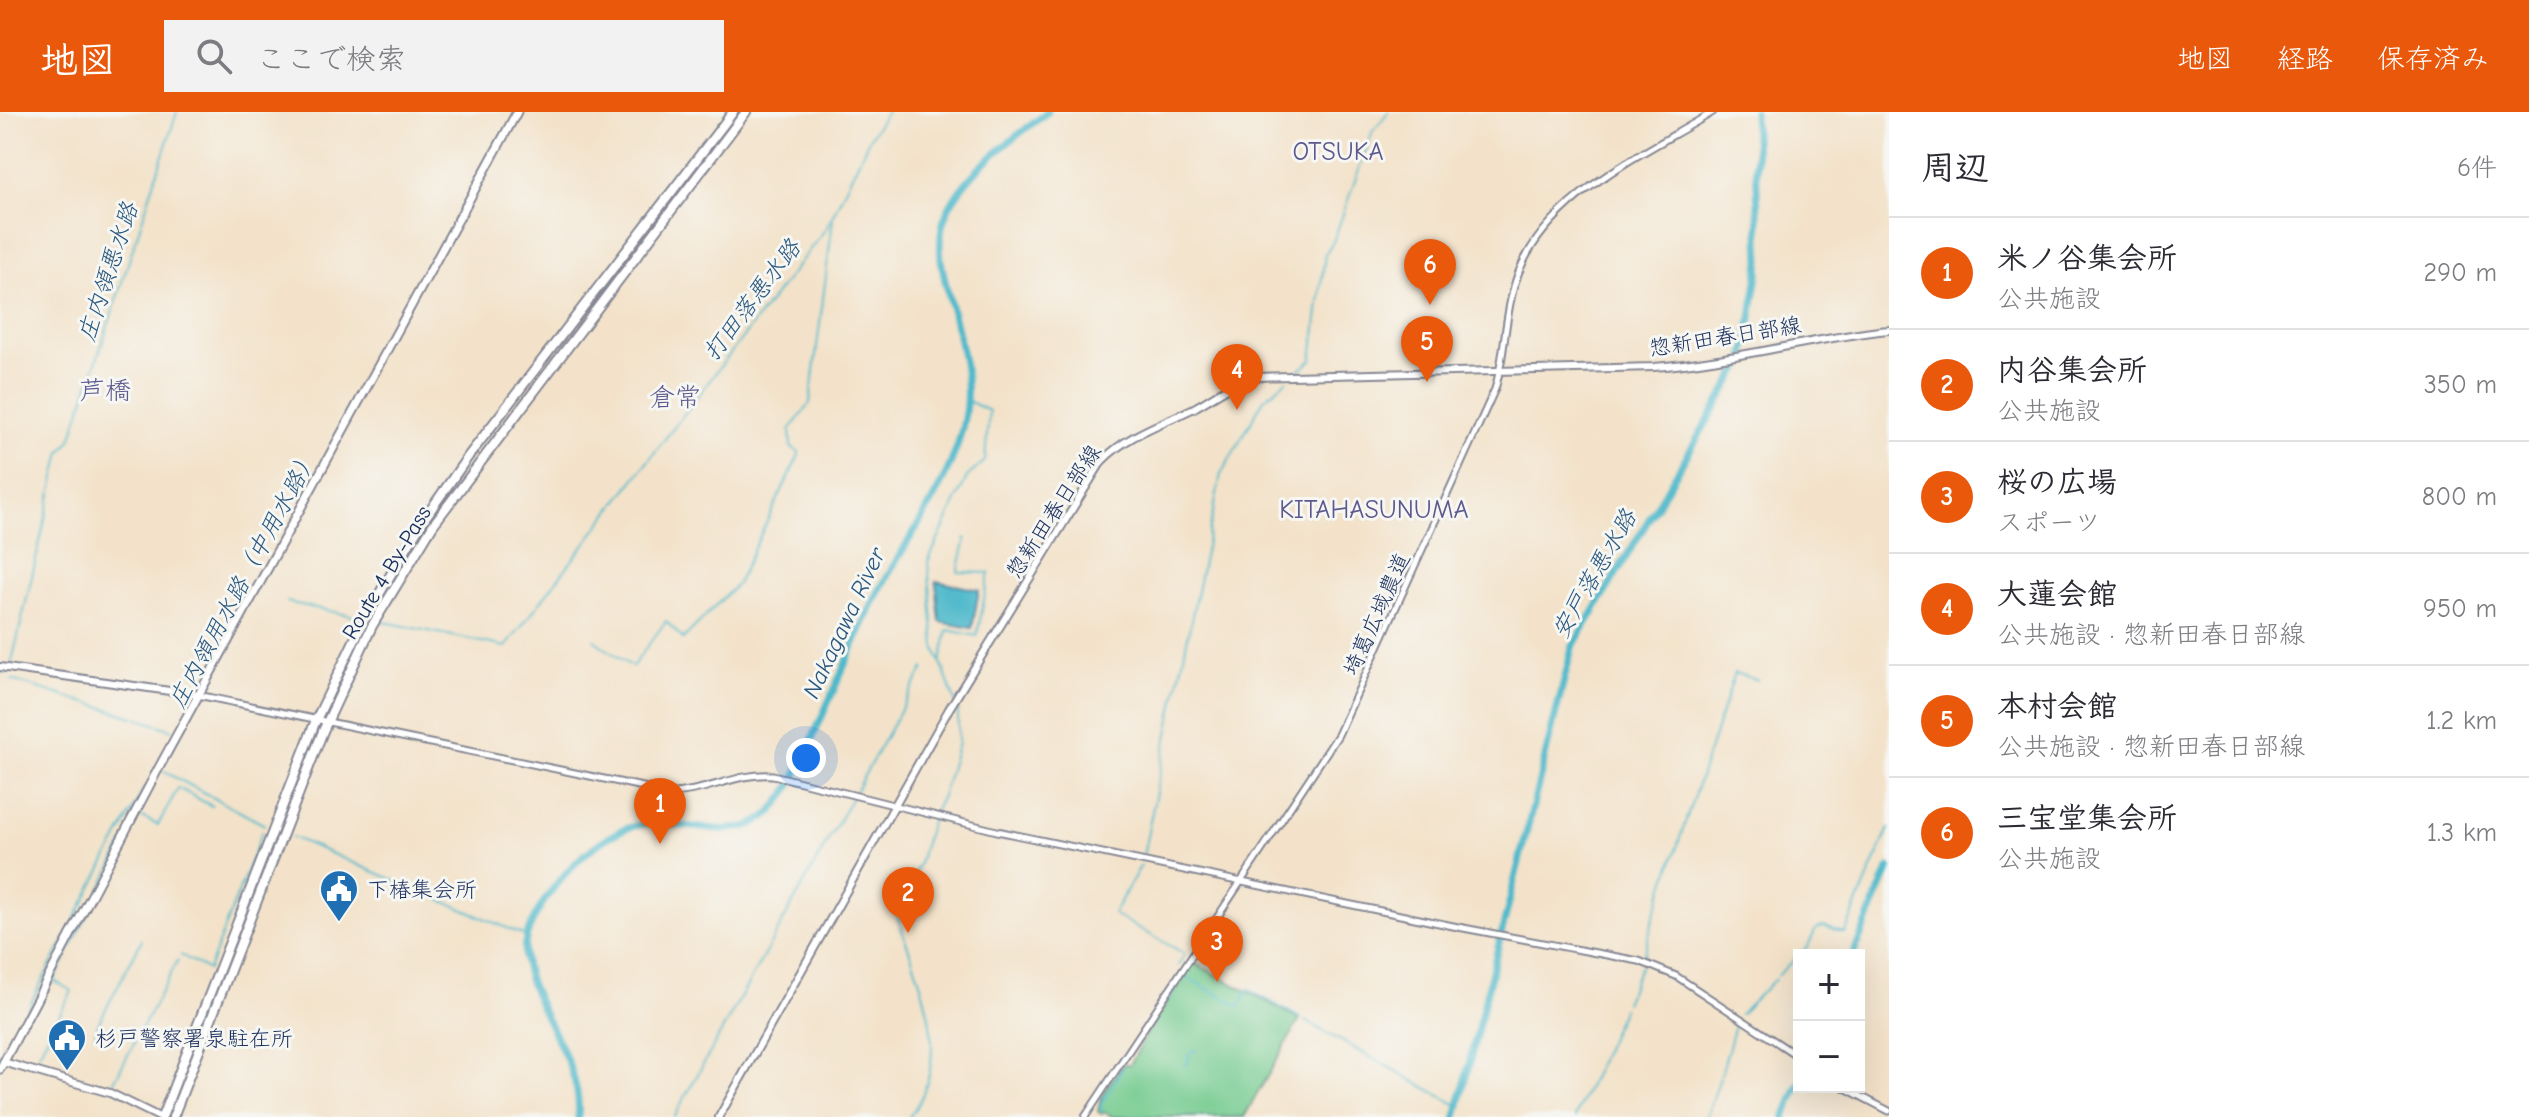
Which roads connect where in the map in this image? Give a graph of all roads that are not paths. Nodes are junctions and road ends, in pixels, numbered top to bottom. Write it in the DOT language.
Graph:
graph roads {
  1 [pos="517,112"];
  2 [pos="733,112"];
  3 [pos="746,112"];
  4 [pos="1713,112"];
  5 [pos="1889,330"];
  6 [pos="1501,371"];
  7 [pos="0,667"];
  8 [pos="198,695"];
  9 [pos="316,720"];
  10 [pos="327,722"];
  11 [pos="893,807"];
  12 [pos="1240,882"];
  13 [pos="1793,1053"];
  14 [pos="1,1064"];
  15 [pos="1854,1093"];
  16 [pos="1889,1111"];
  17 [pos="160,1117"];
  18 [pos="173,1117"];
  19 [pos="719,1117"];
  20 [pos="1085,1117"];
  1 -- 8 [label="main road"];
  2 -- 9 [label="highway, Route 4 By-Pass"];
  3 -- 10 [label="highway, Route 4 By-Pass"];
  4 -- 6 [label="street, 埼葛広域農道"];
  5 -- 6 [label="main road, 惣新田春日部線"];
  6 -- 11 [label="main road, 惣新田春日部線"];
  6 -- 12 [label="street, 埼葛広域農道"];
  7 -- 8 [label="main road"];
  8 -- 9 [label="street"];
  8 -- 14 [label="main road"];
  9 -- 10 [label="street"];
  9 -- 17 [label="highway, Route 4 By-Pass"];
  10 -- 11 [label="street"];
  10 -- 18 [label="highway, Route 4 By-Pass"];
  11 -- 12 [label="street"];
  11 -- 19 [label="main road, 惣新田春日部線"];
  12 -- 13 [label="street"];
  12 -- 20 [label="street, 埼葛広域農道"];
  14 -- 17 [label="main road"];
  15 -- 16 [label="street"];
}
